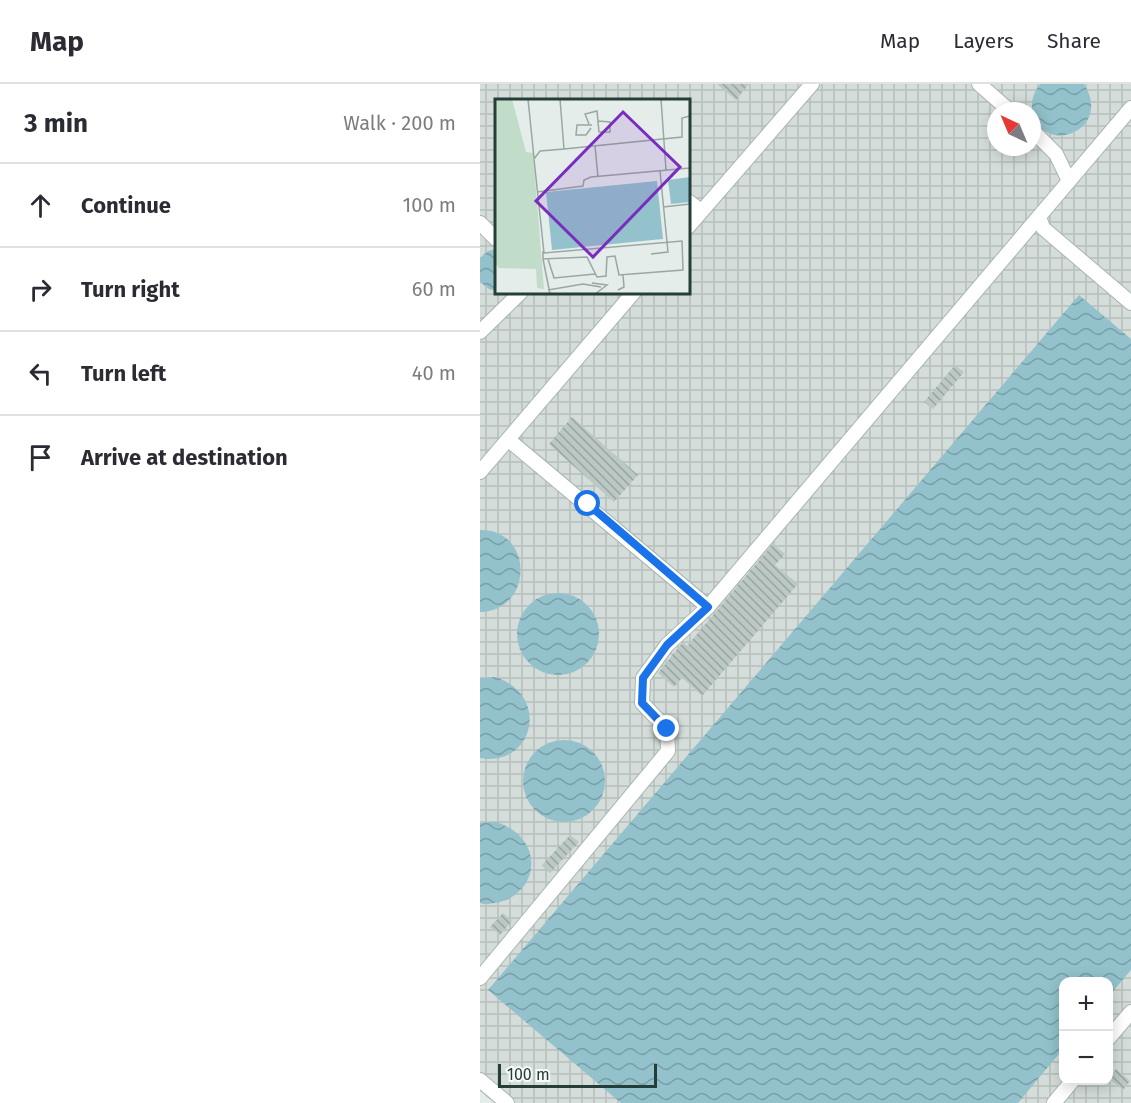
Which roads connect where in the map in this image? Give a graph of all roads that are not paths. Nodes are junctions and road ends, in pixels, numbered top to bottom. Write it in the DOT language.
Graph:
graph roads {
  1 [pos="812,84"];
  2 [pos="979,84"];
  3 [pos="1000,102"];
  4 [pos="1131,108"];
  5 [pos="1041,139"];
  6 [pos="1069,181"];
  7 [pos="690,203"];
  8 [pos="701,212"];
  9 [pos="1039,217"];
  10 [pos="480,223"];
  11 [pos="690,225"];
  12 [pos="495,238"];
  13 [pos="519,294"];
  14 [pos="632,294"];
  15 [pos="1131,303"];
  16 [pos="480,332"];
  17 [pos="510,441"];
  18 [pos="480,472"];
  19 [pos="708,607"];
  20 [pos="480,978"];
  21 [pos="1131,1012"];
  22 [pos="1113,1033"];
  23 [pos="480,1080"];
  24 [pos="1069,1085"];
  25 [pos="507,1103"];
  26 [pos="1054,1103"];
  1 -- 8 [label="lane"];
  2 -- 3 [label="lane"];
  4 -- 6 [label="lane"];
  5 -- 6 [label="lane"];
  6 -- 9 [label="lane"];
  7 -- 8 [label="lane"];
  8 -- 11 [label="lane"];
  9 -- 15 [label="lane"];
  9 -- 19 [label="lane"];
  10 -- 12 [label="lane"];
  13 -- 16 [label="lane"];
  14 -- 17 [label="lane"];
  17 -- 18 [label="lane"];
  17 -- 19 [label="lane"];
  19 -- 20 [label="lane"];
  21 -- 22 [label="lane"];
  23 -- 25 [label="lane"];
  24 -- 26 [label="lane"];
}
